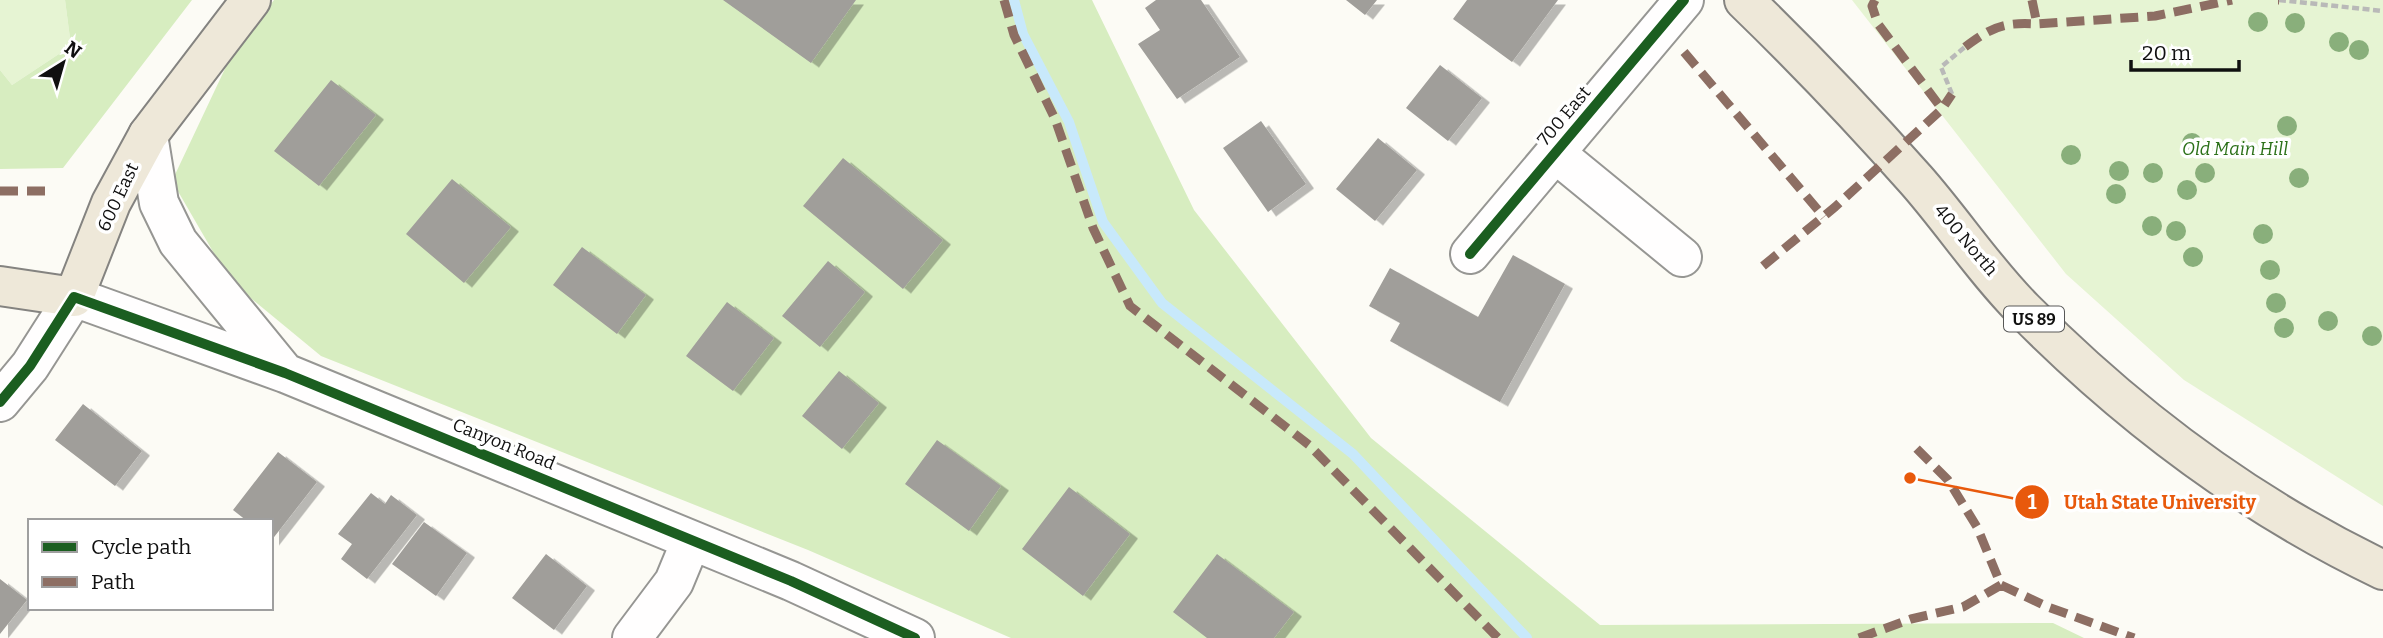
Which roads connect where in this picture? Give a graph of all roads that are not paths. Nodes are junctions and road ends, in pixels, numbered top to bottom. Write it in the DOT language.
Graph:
graph roads {
  1 [pos="251,0"];
  2 [pos="1684,0"];
  3 [pos="1744,0"];
  4 [pos="148,135"];
  5 [pos="1555,153"];
  6 [pos="1471,254"];
  7 [pos="1682,257"];
  8 [pos="0,286"];
  9 [pos="74,297"];
  10 [pos="285,373"];
  11 [pos="0,402"];
  12 [pos="691,541"];
  13 [pos="2383,570"];
  14 [pos="632,638"];
  15 [pos="915,638"];
  1 -- 4 [label="main road, 600 East"];
  2 -- 5 [label="street, 700 East"];
  3 -- 13 [label="main road, 400 North / US 89"];
  4 -- 9 [label="main road, 600 East"];
  4 -- 10 [label="street"];
  5 -- 6 [label="street, 700 East"];
  5 -- 7 [label="street"];
  8 -- 9 [label="main road, Canyon Road"];
  9 -- 10 [label="street, Canyon Road"];
  9 -- 11 [label="street, 600 East"];
  10 -- 12 [label="street, Canyon Road"];
  12 -- 14 [label="street"];
  12 -- 15 [label="street, Canyon Road"];
}
